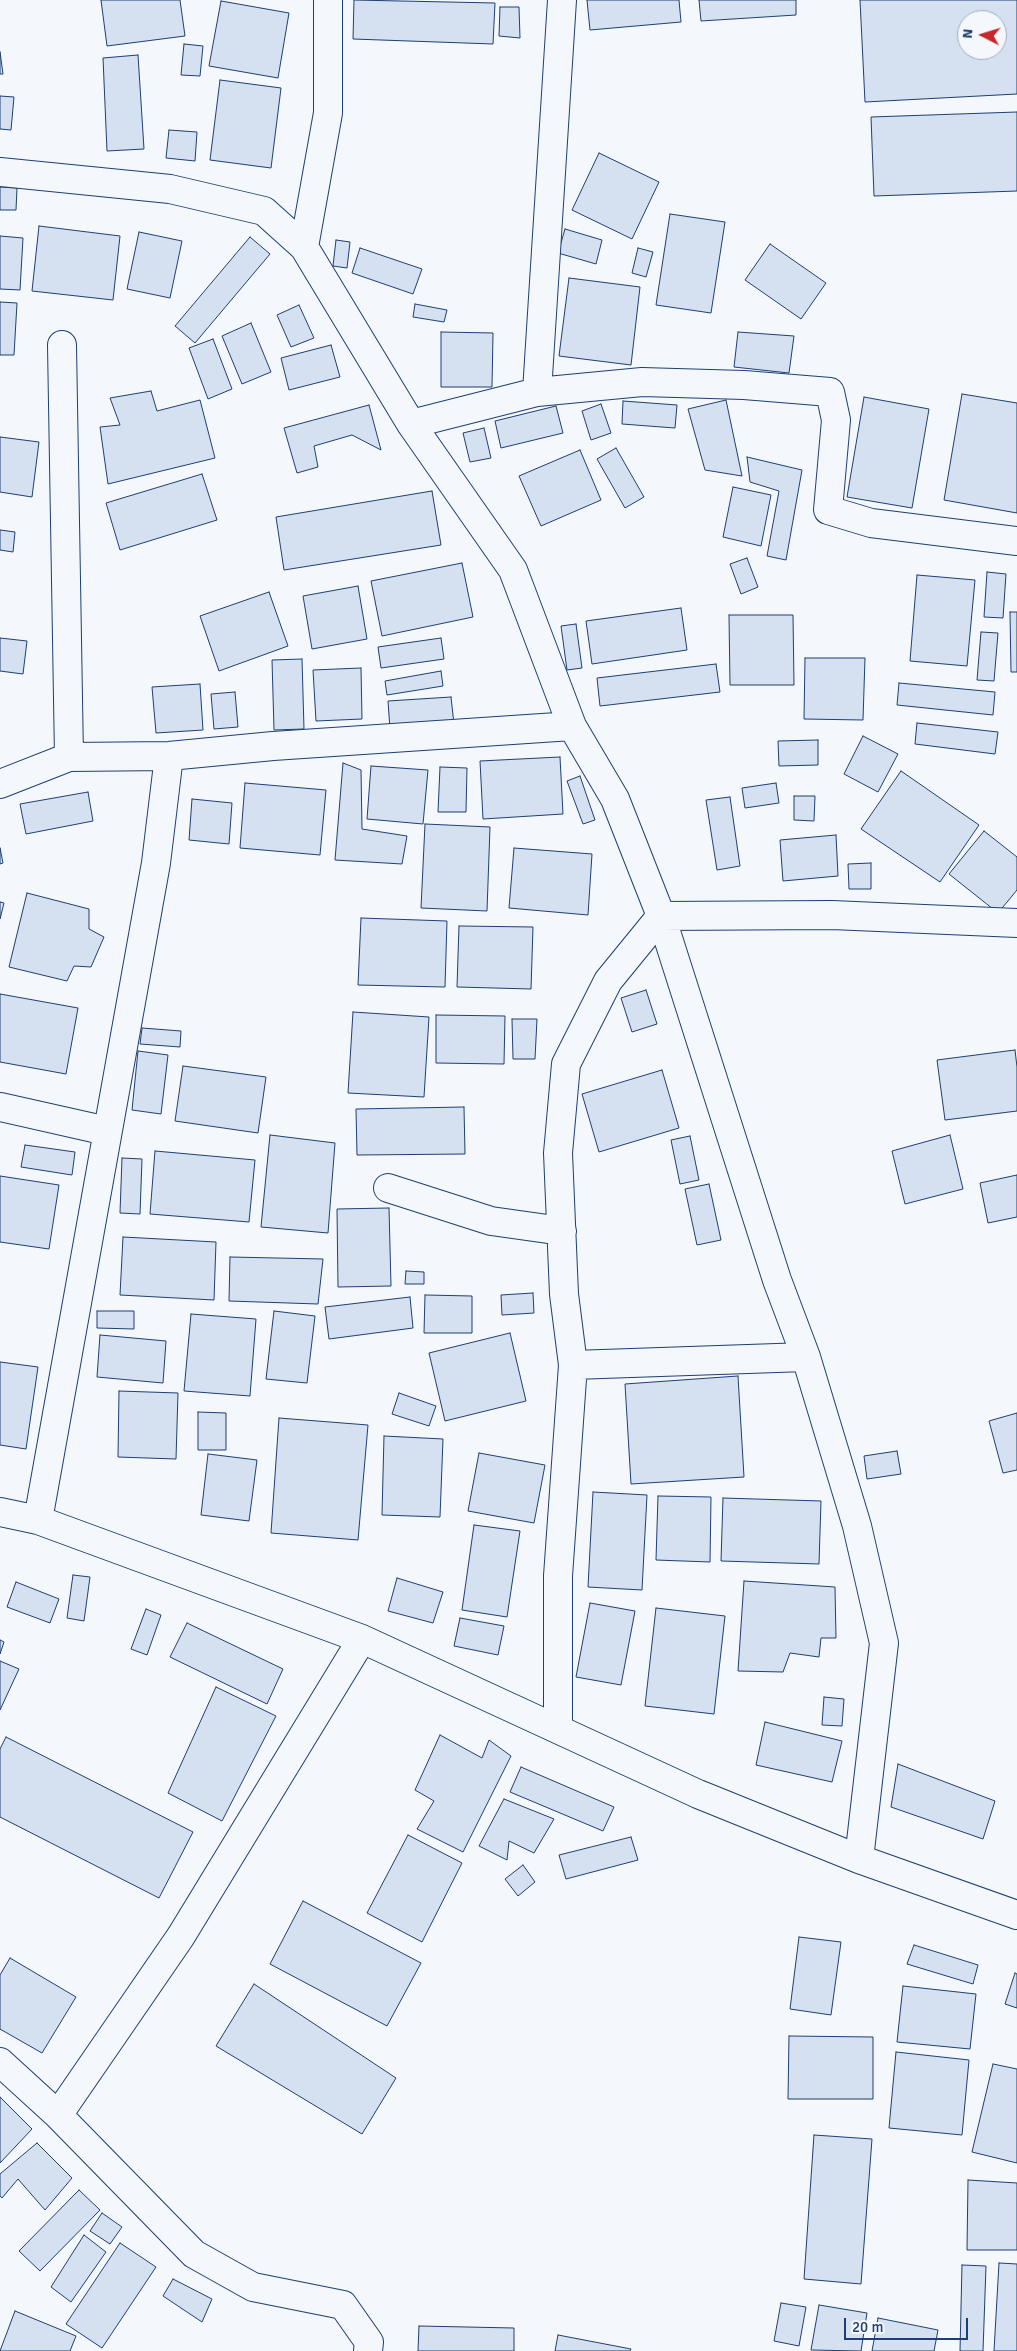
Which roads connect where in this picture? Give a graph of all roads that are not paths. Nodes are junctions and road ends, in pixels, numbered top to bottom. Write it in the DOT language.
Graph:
graph roads {
  1 [pos="328,0"];
  2 [pos="562,0"];
  3 [pos="0,172"];
  4 [pos="304,247"];
  5 [pos="62,346"];
  6 [pos="537,392"];
  7 [pos="411,424"];
  8 [pos="1017,541"];
  9 [pos="572,726"];
  10 [pos="169,756"];
  11 [pos="70,757"];
  12 [pos="0,784"];
  13 [pos="661,916"];
  14 [pos="1017,923"];
  15 [pos="0,1108"];
  16 [pos="106,1131"];
  17 [pos="388,1188"];
  18 [pos="562,1231"];
  19 [pos="806,1357"];
  20 [pos="573,1365"];
  21 [pos="0,1512"];
  22 [pos="38,1520"];
  23 [pos="362,1639"];
  24 [pos="558,1729"];
  25 [pos="859,1859"];
  26 [pos="1017,1915"];
  27 [pos="0,2062"];
  28 [pos="58,2115"];
  29 [pos="368,2351"];
  1 -- 4 [label="street"];
  2 -- 6 [label="street"];
  3 -- 4 [label="street"];
  4 -- 7 [label="street"];
  5 -- 11 [label="street"];
  6 -- 7 [label="street"];
  6 -- 8 [label="street"];
  7 -- 9 [label="street"];
  9 -- 10 [label="street"];
  9 -- 13 [label="street"];
  10 -- 11 [label="street"];
  10 -- 16 [label="street"];
  11 -- 12 [label="street"];
  13 -- 14 [label="street"];
  13 -- 18 [label="street"];
  13 -- 19 [label="street"];
  15 -- 16 [label="street"];
  16 -- 22 [label="street"];
  17 -- 18 [label="street"];
  18 -- 20 [label="street"];
  19 -- 20 [label="street"];
  19 -- 25 [label="street"];
  20 -- 24 [label="street"];
  21 -- 22 [label="street"];
  22 -- 23 [label="street"];
  23 -- 24 [label="street"];
  23 -- 28 [label="street"];
  24 -- 25 [label="street"];
  25 -- 26 [label="street"];
  27 -- 28 [label="street"];
  28 -- 29 [label="street"];
}
